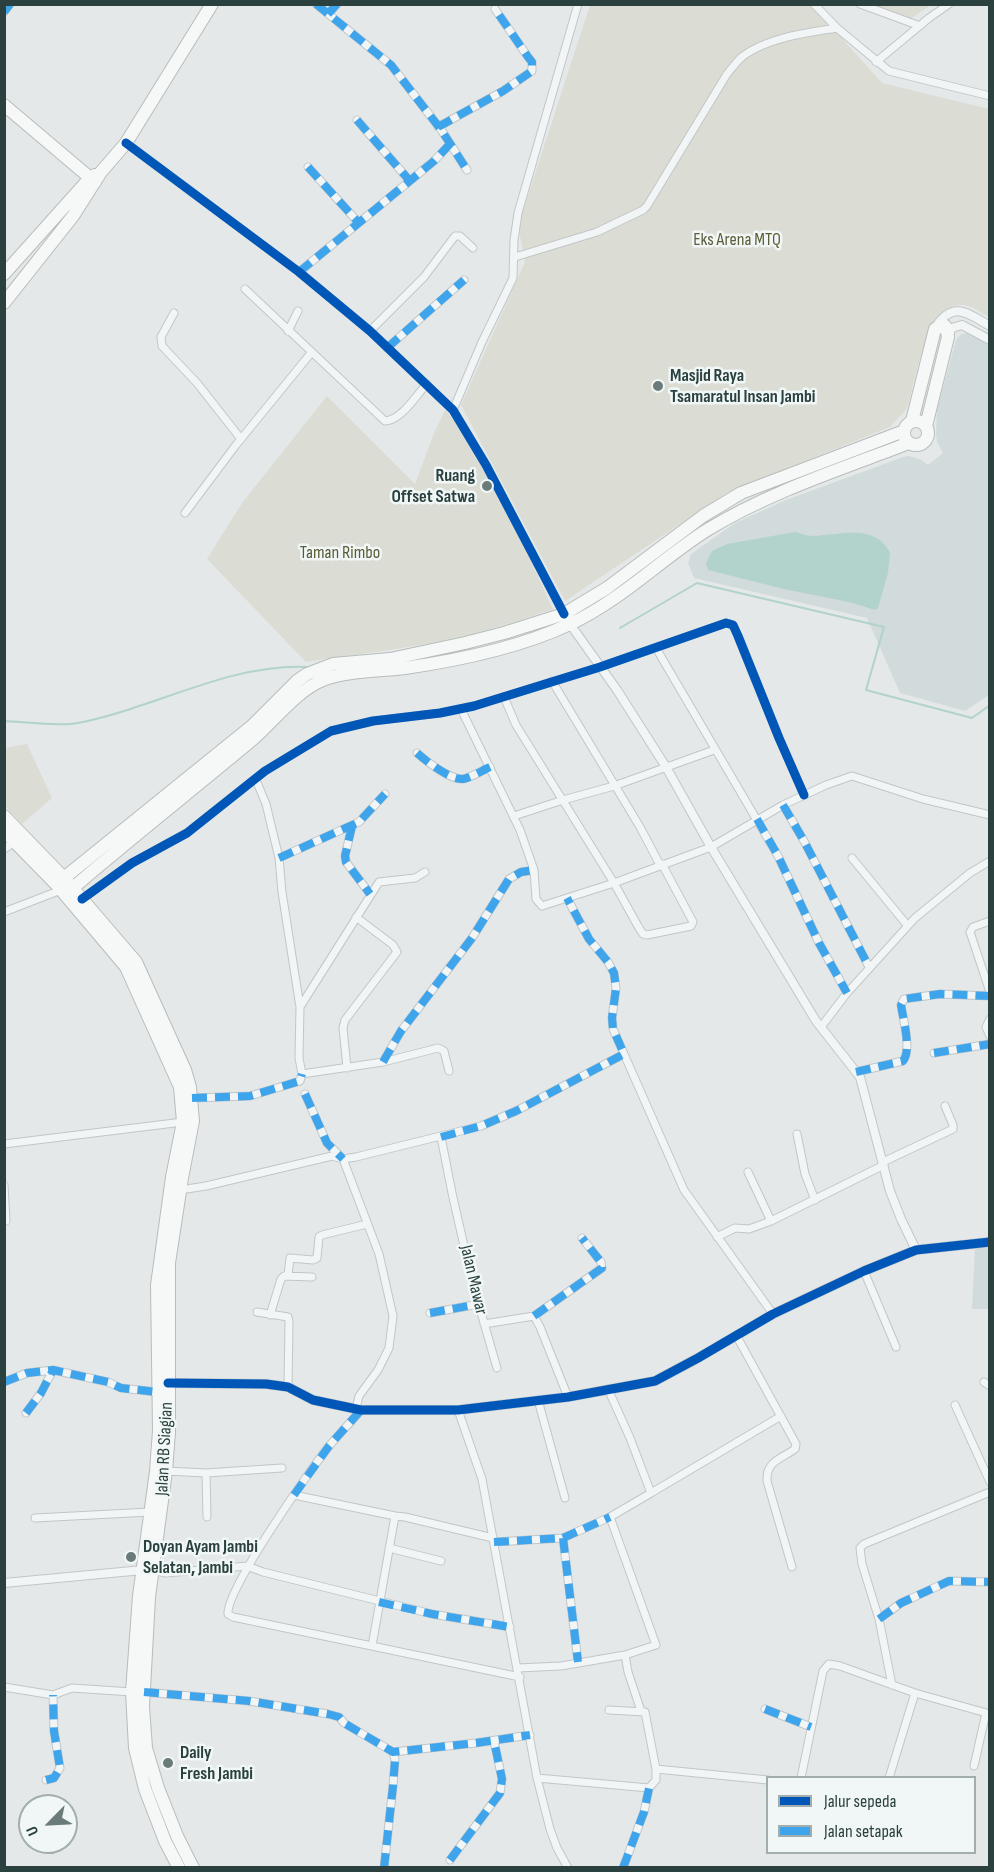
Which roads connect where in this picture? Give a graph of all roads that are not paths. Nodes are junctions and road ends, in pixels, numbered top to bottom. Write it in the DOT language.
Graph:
graph roads {
  1 [pos="10,4"];
  2 [pos="212,4"];
  3 [pos="316,4"];
  4 [pos="337,4"];
  5 [pos="578,4"];
  6 [pos="814,4"];
  7 [pos="860,4"];
  8 [pos="949,4"];
  9 [pos="495,9"];
  10 [pos="4,12"];
  11 [pos="328,14"];
  12 [pos="920,26"];
  13 [pos="837,28"];
  14 [pos="876,62"];
  15 [pos="990,96"];
  16 [pos="4,105"];
  17 [pos="357,120"];
  18 [pos="438,127"];
  19 [pos="126,143"];
  20 [pos="450,144"];
  21 [pos="308,167"];
  22 [pos="467,170"];
  23 [pos="96,178"];
  24 [pos="409,180"];
  25 [pos="358,222"];
  26 [pos="474,248"];
  27 [pos="515,257"];
  28 [pos="299,272"];
  29 [pos="4,274"];
  30 [pos="464,280"];
  31 [pos="245,289"];
  32 [pos="4,303"];
  33 [pos="298,311"];
  34 [pos="174,313"];
  35 [pos="990,326"];
  36 [pos="935,329"];
  37 [pos="288,331"];
  38 [pos="370,331"];
  39 [pos="948,337"];
  40 [pos="990,340"];
  41 [pos="387,348"];
  42 [pos="311,353"];
  43 [pos="427,384"];
  44 [pos="453,410"];
  45 [pos="927,426"];
  46 [pos="908,432"];
  47 [pos="241,439"];
  48 [pos="185,513"];
  49 [pos="567,619"];
  50 [pos="465,643"];
  51 [pos="656,648"];
  52 [pos="467,657"];
  53 [pos="600,667"];
  54 [pos="552,681"];
  55 [pos="504,697"];
  56 [pos="461,709"];
  57 [pos="714,750"];
  58 [pos="417,753"];
  59 [pos="489,767"];
  60 [pos="666,767"];
  61 [pos="256,780"];
  62 [pos="614,786"];
  63 [pos="386,794"];
  64 [pos="804,795"];
  65 [pos="563,800"];
  66 [pos="783,806"];
  67 [pos="990,815"];
  68 [pos="4,816"];
  69 [pos="514,816"];
  70 [pos="757,819"];
  71 [pos="352,826"];
  72 [pos="4,831"];
  73 [pos="10,845"];
  74 [pos="711,847"];
  75 [pos="279,858"];
  76 [pos="852,858"];
  77 [pos="990,861"];
  78 [pos="661,864"];
  79 [pos="534,870"];
  80 [pos="425,872"];
  81 [pos="614,883"];
  82 [pos="64,887"];
  83 [pos="370,894"];
  84 [pos="567,897"];
  85 [pos="82,899"];
  86 [pos="4,912"];
  87 [pos="356,917"];
  88 [pos="990,921"];
  89 [pos="908,925"];
  90 [pos="131,965"];
  91 [pos="869,967"];
  92 [pos="846,993"];
  93 [pos="990,994"];
  94 [pos="300,1007"];
  95 [pos="990,1020"];
  96 [pos="821,1027"];
  97 [pos="990,1036"];
  98 [pos="990,1044"];
  99 [pos="934,1053"];
  100 [pos="624,1054"];
  101 [pos="383,1062"];
  102 [pos="347,1068"];
  103 [pos="449,1071"];
  104 [pos="856,1072"];
  105 [pos="302,1074"];
  106 [pos="305,1094"];
  107 [pos="192,1098"];
  108 [pos="945,1106"];
  109 [pos="183,1122"];
  110 [pos="797,1134"];
  111 [pos="441,1137"];
  112 [pos="4,1144"];
  113 [pos="343,1159"];
  114 [pos="883,1164"];
  115 [pos="748,1172"];
  116 [pos="4,1185"];
  117 [pos="180,1190"];
  118 [pos="815,1200"];
  119 [pos="6,1221"];
  120 [pos="771,1221"];
  121 [pos="367,1224"];
  122 [pos="717,1237"];
  123 [pos="582,1238"];
  124 [pos="990,1242"];
  125 [pos="916,1250"];
  126 [pos="864,1271"];
  127 [pos="288,1275"];
  128 [pos="312,1277"];
  129 [pos="479,1304"];
  130 [pos="257,1312"];
  131 [pos="430,1313"];
  132 [pos="773,1314"];
  133 [pos="270,1315"];
  134 [pos="534,1316"];
  135 [pos="483,1324"];
  136 [pos="736,1335"];
  137 [pos="896,1347"];
  138 [pos="497,1368"];
  139 [pos="53,1370"];
  140 [pos="4,1382"];
  141 [pos="168,1383"];
  142 [pos="288,1388"];
  143 [pos="608,1389"];
  144 [pos="157,1392"];
  145 [pos="568,1397"];
  146 [pos="538,1400"];
  147 [pos="955,1405"];
  148 [pos="358,1409"];
  149 [pos="459,1410"];
  150 [pos="26,1413"];
  151 [pos="781,1416"];
  152 [pos="282,1468"];
  153 [pos="166,1471"];
  154 [pos="206,1473"];
  155 [pos="990,1482"];
  156 [pos="651,1492"];
  157 [pos="990,1492"];
  158 [pos="294,1495"];
  159 [pos="565,1498"];
  160 [pos="150,1512"];
  161 [pos="395,1516"];
  162 [pos="207,1517"];
  163 [pos="610,1517"];
  164 [pos="35,1518"];
  165 [pos="563,1538"];
  166 [pos="494,1540"];
  167 [pos="389,1548"];
  168 [pos="441,1561"];
  169 [pos="247,1566"];
  170 [pos="792,1568"];
  171 [pos="148,1570"];
  172 [pos="990,1582"];
  173 [pos="4,1583"];
  174 [pos="379,1602"];
  175 [pos="879,1619"];
  176 [pos="510,1627"];
  177 [pos="372,1646"];
  178 [pos="625,1655"];
  179 [pos="578,1662"];
  180 [pos="518,1668"];
  181 [pos="520,1677"];
  182 [pos="892,1685"];
  183 [pos="4,1687"];
  184 [pos="138,1692"];
  185 [pos="915,1693"];
  186 [pos="52,1695"];
  187 [pos="765,1709"];
  188 [pos="609,1710"];
  189 [pos="641,1711"];
  190 [pos="988,1714"];
  191 [pos="811,1726"];
  192 [pos="530,1735"];
  193 [pos="494,1741"];
  194 [pos="393,1752"];
  195 [pos="974,1766"];
  196 [pos="656,1769"];
  197 [pos="801,1776"];
  198 [pos="890,1776"];
  199 [pos="537,1778"];
  200 [pos="46,1780"];
  201 [pos="766,1780"];
  202 [pos="648,1788"];
  203 [pos="450,1860"];
  204 [pos="179,1868"];
  205 [pos="193,1868"];
  206 [pos="384,1868"];
  207 [pos="568,1868"];
  208 [pos="623,1868"];
  1 -- 10 [label="street"];
  2 -- 19 [label="highway"];
  3 -- 11 [label="street"];
  4 -- 11 [label="street"];
  5 -- 27 [label="street"];
  6 -- 13 [label="street"];
  7 -- 12 [label="street"];
  8 -- 12 [label="street"];
  9 -- 18 [label="street"];
  11 -- 18 [label="street"];
  12 -- 14 [label="street"];
  13 -- 14 [label="street"];
  13 -- 27 [label="street"];
  14 -- 15 [label="street"];
  16 -- 23 [label="highway"];
  17 -- 24 [label="street"];
  18 -- 20 [label="street"];
  19 -- 23 [label="highway"];
  19 -- 28 [label="street"];
  20 -- 22 [label="street"];
  20 -- 24 [label="street"];
  21 -- 25 [label="street"];
  23 -- 29 [label="highway"];
  23 -- 32 [label="highway"];
  24 -- 25 [label="street"];
  25 -- 28 [label="street"];
  26 -- 38 [label="street"];
  27 -- 44 [label="street"];
  28 -- 38 [label="street"];
  30 -- 41 [label="street"];
  31 -- 37 [label="street"];
  33 -- 37 [label="street"];
  34 -- 47 [label="street"];
  35 -- 36 [label="street"];
  36 -- 39 [label="highway"];
  36 -- 46 [label="highway"];
  37 -- 42 [label="street"];
  38 -- 41 [label="street"];
  39 -- 40 [label="street"];
  39 -- 45 [label="highway"];
  41 -- 43 [label="street"];
  42 -- 43 [label="street"];
  42 -- 47 [label="street"];
  43 -- 44 [label="street"];
  44 -- 49 [label="street"];
  45 -- 46 [label="highway"];
  45 -- 46 [label="highway"];
  46 -- 49 [label="highway"];
  47 -- 48 [label="street"];
  49 -- 50 [label="highway"];
  49 -- 52 [label="highway"];
  49 -- 53 [label="street"];
  50 -- 52 [label="highway"];
  50 -- 82 [label="highway"];
  51 -- 53 [label="street"];
  51 -- 57 [label="street"];
  51 -- 64 [label="street"];
  52 -- 82 [label="highway"];
  53 -- 54 [label="street"];
  53 -- 60 [label="street"];
  54 -- 55 [label="street"];
  54 -- 62 [label="street"];
  55 -- 56 [label="street"];
  55 -- 65 [label="street"];
  56 -- 59 [label="street"];
  56 -- 61 [label="street"];
  57 -- 60 [label="street"];
  57 -- 70 [label="street"];
  58 -- 59 [label="street"];
  59 -- 69 [label="street"];
  60 -- 62 [label="street"];
  60 -- 74 [label="street"];
  61 -- 75 [label="street"];
  61 -- 85 [label="street"];
  62 -- 65 [label="street"];
  62 -- 78 [label="street"];
  63 -- 71 [label="street"];
  64 -- 66 [label="street"];
  64 -- 67 [label="street"];
  65 -- 69 [label="street"];
  65 -- 81 [label="street"];
  66 -- 70 [label="street"];
  66 -- 91 [label="street"];
  68 -- 82 [label="highway"];
  69 -- 79 [label="street"];
  70 -- 74 [label="street"];
  70 -- 92 [label="street"];
  71 -- 75 [label="street"];
  71 -- 83 [label="street"];
  72 -- 73 [label="highway"];
  73 -- 82 [label="highway"];
  74 -- 78 [label="street"];
  74 -- 96 [label="street"];
  75 -- 94 [label="street"];
  76 -- 89 [label="street"];
  77 -- 89 [label="street"];
  78 -- 81 [label="street"];
  78 -- 81 [label="street"];
  79 -- 84 [label="street"];
  79 -- 101 [label="street"];
  80 -- 83 [label="street"];
  81 -- 84 [label="street"];
  82 -- 85 [label="highway"];
  82 -- 86 [label="street"];
  82 -- 90 [label="highway"];
  83 -- 87 [label="street"];
  84 -- 100 [label="street"];
  85 -- 90 [label="highway"];
  87 -- 94 [label="street"];
  87 -- 102 [label="street"];
  88 -- 93 [label="street"];
  89 -- 91 [label="street"];
  90 -- 107 [label="highway, Jalan RB Siagian"];
  90 -- 109 [label="highway, Jalan RB Siagian"];
  91 -- 92 [label="street"];
  92 -- 96 [label="street"];
  93 -- 104 [label="street"];
  94 -- 105 [label="street"];
  95 -- 97 [label="street"];
  96 -- 104 [label="street"];
  98 -- 99 [label="street"];
  100 -- 111 [label="street"];
  100 -- 122 [label="street"];
  101 -- 102 [label="street"];
  101 -- 103 [label="street"];
  102 -- 105 [label="street"];
  104 -- 114 [label="street"];
  105 -- 107 [label="street"];
  106 -- 113 [label="street"];
  107 -- 117 [label="highway, Jalan RB Siagian"];
  108 -- 114 [label="street"];
  109 -- 112 [label="street"];
  109 -- 144 [label="highway, Jalan RB Siagian"];
  110 -- 118 [label="street"];
  111 -- 113 [label="street"];
  111 -- 129 [label="street, Jalan Mawar"];
  113 -- 117 [label="street"];
  113 -- 121 [label="street"];
  114 -- 118 [label="street"];
  114 -- 125 [label="street"];
  115 -- 120 [label="street"];
  116 -- 119 [label="street"];
  117 -- 141 [label="highway, Jalan RB Siagian"];
  118 -- 120 [label="street"];
  120 -- 122 [label="street"];
  121 -- 127 [label="street"];
  121 -- 148 [label="street"];
  122 -- 132 [label="street"];
  123 -- 134 [label="street"];
  124 -- 125 [label="street"];
  125 -- 126 [label="street"];
  126 -- 132 [label="street"];
  126 -- 137 [label="street"];
  127 -- 128 [label="street"];
  127 -- 133 [label="street"];
  129 -- 131 [label="street"];
  129 -- 135 [label="street, Jalan Mawar"];
  130 -- 133 [label="street"];
  132 -- 136 [label="street"];
  133 -- 142 [label="street"];
  134 -- 135 [label="street, Jalan Mawar"];
  134 -- 145 [label="street"];
  135 -- 138 [label="street"];
  136 -- 143 [label="street"];
  136 -- 151 [label="street"];
  139 -- 140 [label="street"];
  139 -- 144 [label="street"];
  139 -- 150 [label="street"];
  141 -- 142 [label="street"];
  141 -- 153 [label="highway, Jalan RB Siagian"];
  142 -- 148 [label="street"];
  143 -- 145 [label="street"];
  143 -- 156 [label="street"];
  144 -- 160 [label="highway, Jalan RB Siagian"];
  145 -- 146 [label="street"];
  146 -- 149 [label="street"];
  146 -- 159 [label="street"];
  147 -- 155 [label="street"];
  148 -- 149 [label="street"];
  148 -- 158 [label="street"];
  149 -- 166 [label="street"];
  151 -- 156 [label="street"];
  151 -- 170 [label="street"];
  152 -- 154 [label="street"];
  153 -- 154 [label="street"];
  153 -- 171 [label="highway, Jalan RB Siagian"];
  154 -- 162 [label="street"];
  156 -- 163 [label="street"];
  157 -- 175 [label="street"];
  158 -- 161 [label="street"];
  158 -- 169 [label="street"];
  160 -- 164 [label="street"];
  160 -- 171 [label="highway, Jalan RB Siagian"];
  161 -- 166 [label="street"];
  161 -- 167 [label="street"];
  163 -- 165 [label="street"];
  163 -- 178 [label="street"];
  165 -- 166 [label="street"];
  165 -- 179 [label="street"];
  166 -- 176 [label="street"];
  167 -- 168 [label="street"];
  167 -- 174 [label="street"];
  169 -- 171 [label="street"];
  169 -- 174 [label="street"];
  169 -- 177 [label="street"];
  171 -- 173 [label="street"];
  171 -- 184 [label="highway, Jalan RB Siagian"];
  172 -- 175 [label="street"];
  174 -- 176 [label="street"];
  174 -- 177 [label="street"];
  175 -- 182 [label="street"];
  176 -- 180 [label="street"];
  177 -- 181 [label="street"];
  178 -- 179 [label="street"];
  178 -- 189 [label="street"];
  179 -- 180 [label="street"];
  180 -- 181 [label="street"];
  181 -- 192 [label="street"];
  182 -- 185 [label="street"];
  182 -- 191 [label="street"];
  183 -- 186 [label="street"];
  184 -- 186 [label="street"];
  184 -- 194 [label="street"];
  184 -- 204 [label="highway, Jalan RB Siagian"];
  184 -- 205 [label="highway, Jalan RB Siagian"];
  185 -- 190 [label="street"];
  185 -- 198 [label="street"];
  186 -- 200 [label="street"];
  187 -- 191 [label="street"];
  188 -- 189 [label="street"];
  189 -- 196 [label="street"];
  190 -- 195 [label="street"];
  191 -- 197 [label="street"];
  192 -- 193 [label="street"];
  192 -- 199 [label="street"];
  193 -- 194 [label="street"];
  193 -- 203 [label="street"];
  194 -- 206 [label="street"];
  196 -- 201 [label="street"];
  196 -- 202 [label="street"];
  199 -- 202 [label="street"];
  199 -- 207 [label="street"];
  202 -- 208 [label="street"];
}
